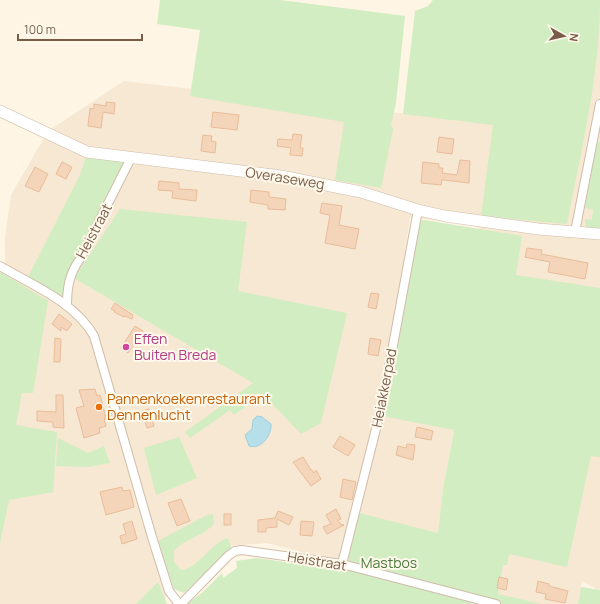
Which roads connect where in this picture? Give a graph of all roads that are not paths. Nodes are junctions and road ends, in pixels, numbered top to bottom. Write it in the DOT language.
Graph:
graph roads {
  1 [pos="600,104"];
  2 [pos="0,111"];
  3 [pos="597,137"];
  4 [pos="131,158"];
  5 [pos="418,210"];
  6 [pos="575,232"];
  7 [pos="600,234"];
  8 [pos="0,266"];
  9 [pos="67,306"];
  10 [pos="342,564"];
  11 [pos="180,604"];
  12 [pos="496,604"];
  1 -- 3 [label="street"];
  2 -- 4 [label="street, Overaseweg"];
  3 -- 6 [label="street"];
  4 -- 5 [label="street, Overaseweg"];
  4 -- 9 [label="street, Heistraat"];
  5 -- 6 [label="street, Overaseweg"];
  5 -- 10 [label="street, Heiakkerpad"];
  6 -- 7 [label="street, Overaseweg"];
  8 -- 9 [label="street, Heistraat"];
  9 -- 11 [label="street, Heistraat"];
  10 -- 11 [label="street, Heistraat"];
  10 -- 12 [label="street, Heistraat"];
}
